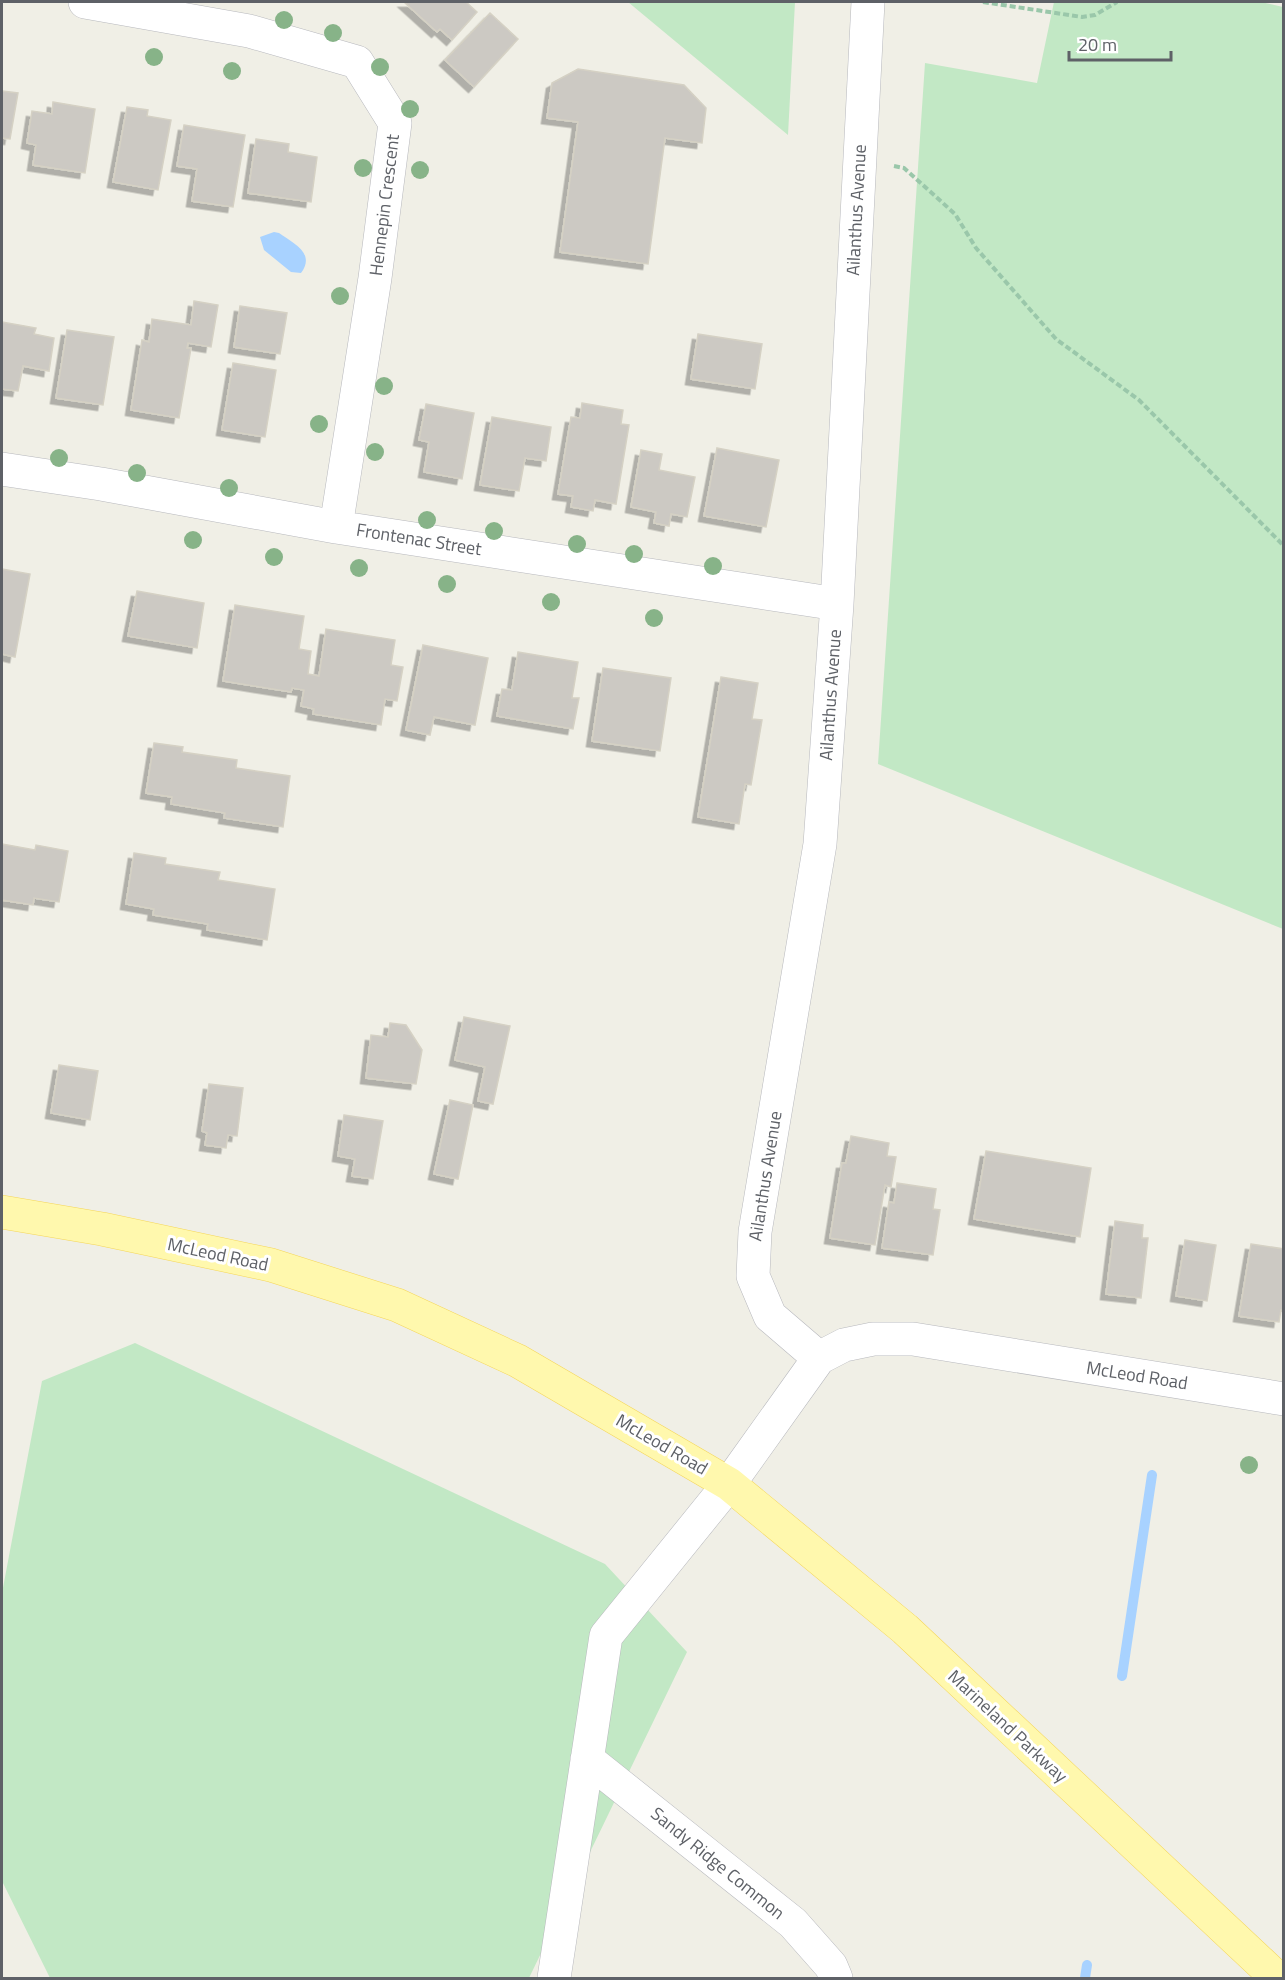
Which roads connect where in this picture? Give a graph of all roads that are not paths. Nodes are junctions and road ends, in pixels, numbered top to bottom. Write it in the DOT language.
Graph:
graph roads {
  1 [pos="85,2"];
  2 [pos="868,2"];
  3 [pos="2,469"];
  4 [pos="336,527"];
  5 [pos="837,604"];
  6 [pos="2,1212"];
  7 [pos="819,1358"];
  8 [pos="1284,1399"];
  9 [pos="729,1484"];
  10 [pos="587,1759"];
  11 [pos="554,1978"];
  12 [pos="836,1978"];
  13 [pos="1277,1978"];
  1 -- 4 [label="street, Hennepin Crescent"];
  2 -- 5 [label="street, Ailanthus Avenue"];
  3 -- 4 [label="street, Frontenac Street"];
  4 -- 5 [label="street, Frontenac Street"];
  5 -- 7 [label="street, Ailanthus Avenue"];
  6 -- 9 [label="main road, McLeod Road"];
  7 -- 8 [label="street, McLeod Road"];
  7 -- 9 [label="street, McLeod Road"];
  9 -- 10 [label="street"];
  9 -- 13 [label="main road, Marineland Parkway"];
  10 -- 11 [label="street"];
  10 -- 12 [label="street, Sandy Ridge Common"];
}
